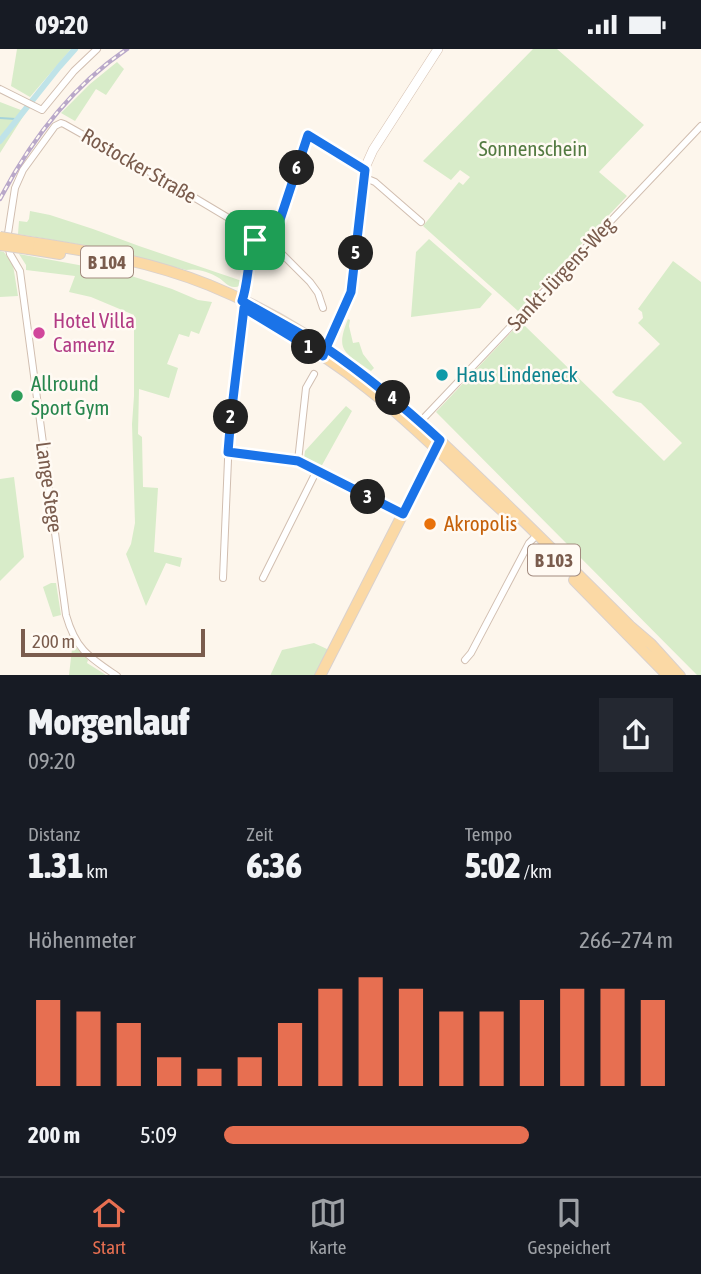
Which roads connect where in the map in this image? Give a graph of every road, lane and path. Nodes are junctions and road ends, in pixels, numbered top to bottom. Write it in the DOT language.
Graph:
graph roads {
  1 [pos="97,49"];
  2 [pos="438,49"];
  3 [pos="0,89"];
  4 [pos="55,126"];
  5 [pos="701,126"];
  6 [pos="364,173"];
  7 [pos="421,222"];
  8 [pos="258,235"];
  9 [pos="0,237"];
  10 [pos="272,244"];
  11 [pos="0,245"];
  12 [pos="29,246"];
  13 [pos="243,305"];
  14 [pos="323,308"];
  15 [pos="325,352"];
  16 [pos="314,374"];
  17 [pos="420,422"];
  18 [pos="438,444"];
  19 [pos="228,452"];
  20 [pos="298,461"];
  21 [pos="317,470"];
  22 [pos="403,514"];
  23 [pos="533,540"];
  24 [pos="223,578"];
  25 [pos="263,578"];
  26 [pos="465,660"];
  27 [pos="665,671"];
  28 [pos="117,675"];
  29 [pos="320,675"];
  30 [pos="680,675"];
  1 -- 3 [label="street"];
  2 -- 6 [label="main road"];
  4 -- 8 [label="street, Rostocker Straße"];
  4 -- 28 [label="street, Lange Stege"];
  5 -- 17 [label="street, Sankt-Jürgens-Weg"];
  6 -- 7 [label="street"];
  6 -- 10 [label="street"];
  6 -- 15 [label="main road"];
  8 -- 10 [label="street, Rostocker Straße"];
  8 -- 13 [label="street"];
  9 -- 12 [label="main road, B 104, bridge"];
  10 -- 14 [label="street, Rostocker Straße"];
  11 -- 12 [label="main road, B 104, bridge"];
  12 -- 13 [label="main road, B 104"];
  13 -- 15 [label="main road, B 104"];
  13 -- 19 [label="street"];
  15 -- 17 [label="main road, B 104"];
  15 -- 18 [label="main road, B 104"];
  16 -- 20 [label="street"];
  17 -- 18 [label="main road, B 104"];
  18 -- 22 [label="main road"];
  18 -- 23 [label="main road, B 103"];
  18 -- 27 [label="main road, B 103"];
  19 -- 20 [label="street"];
  19 -- 24 [label="street"];
  20 -- 21 [label="street"];
  21 -- 22 [label="street"];
  21 -- 25 [label="street"];
  22 -- 29 [label="main road"];
  23 -- 26 [label="street"];
  23 -- 27 [label="main road, B 103"];
  27 -- 30 [label="main road, B 103"];
}
